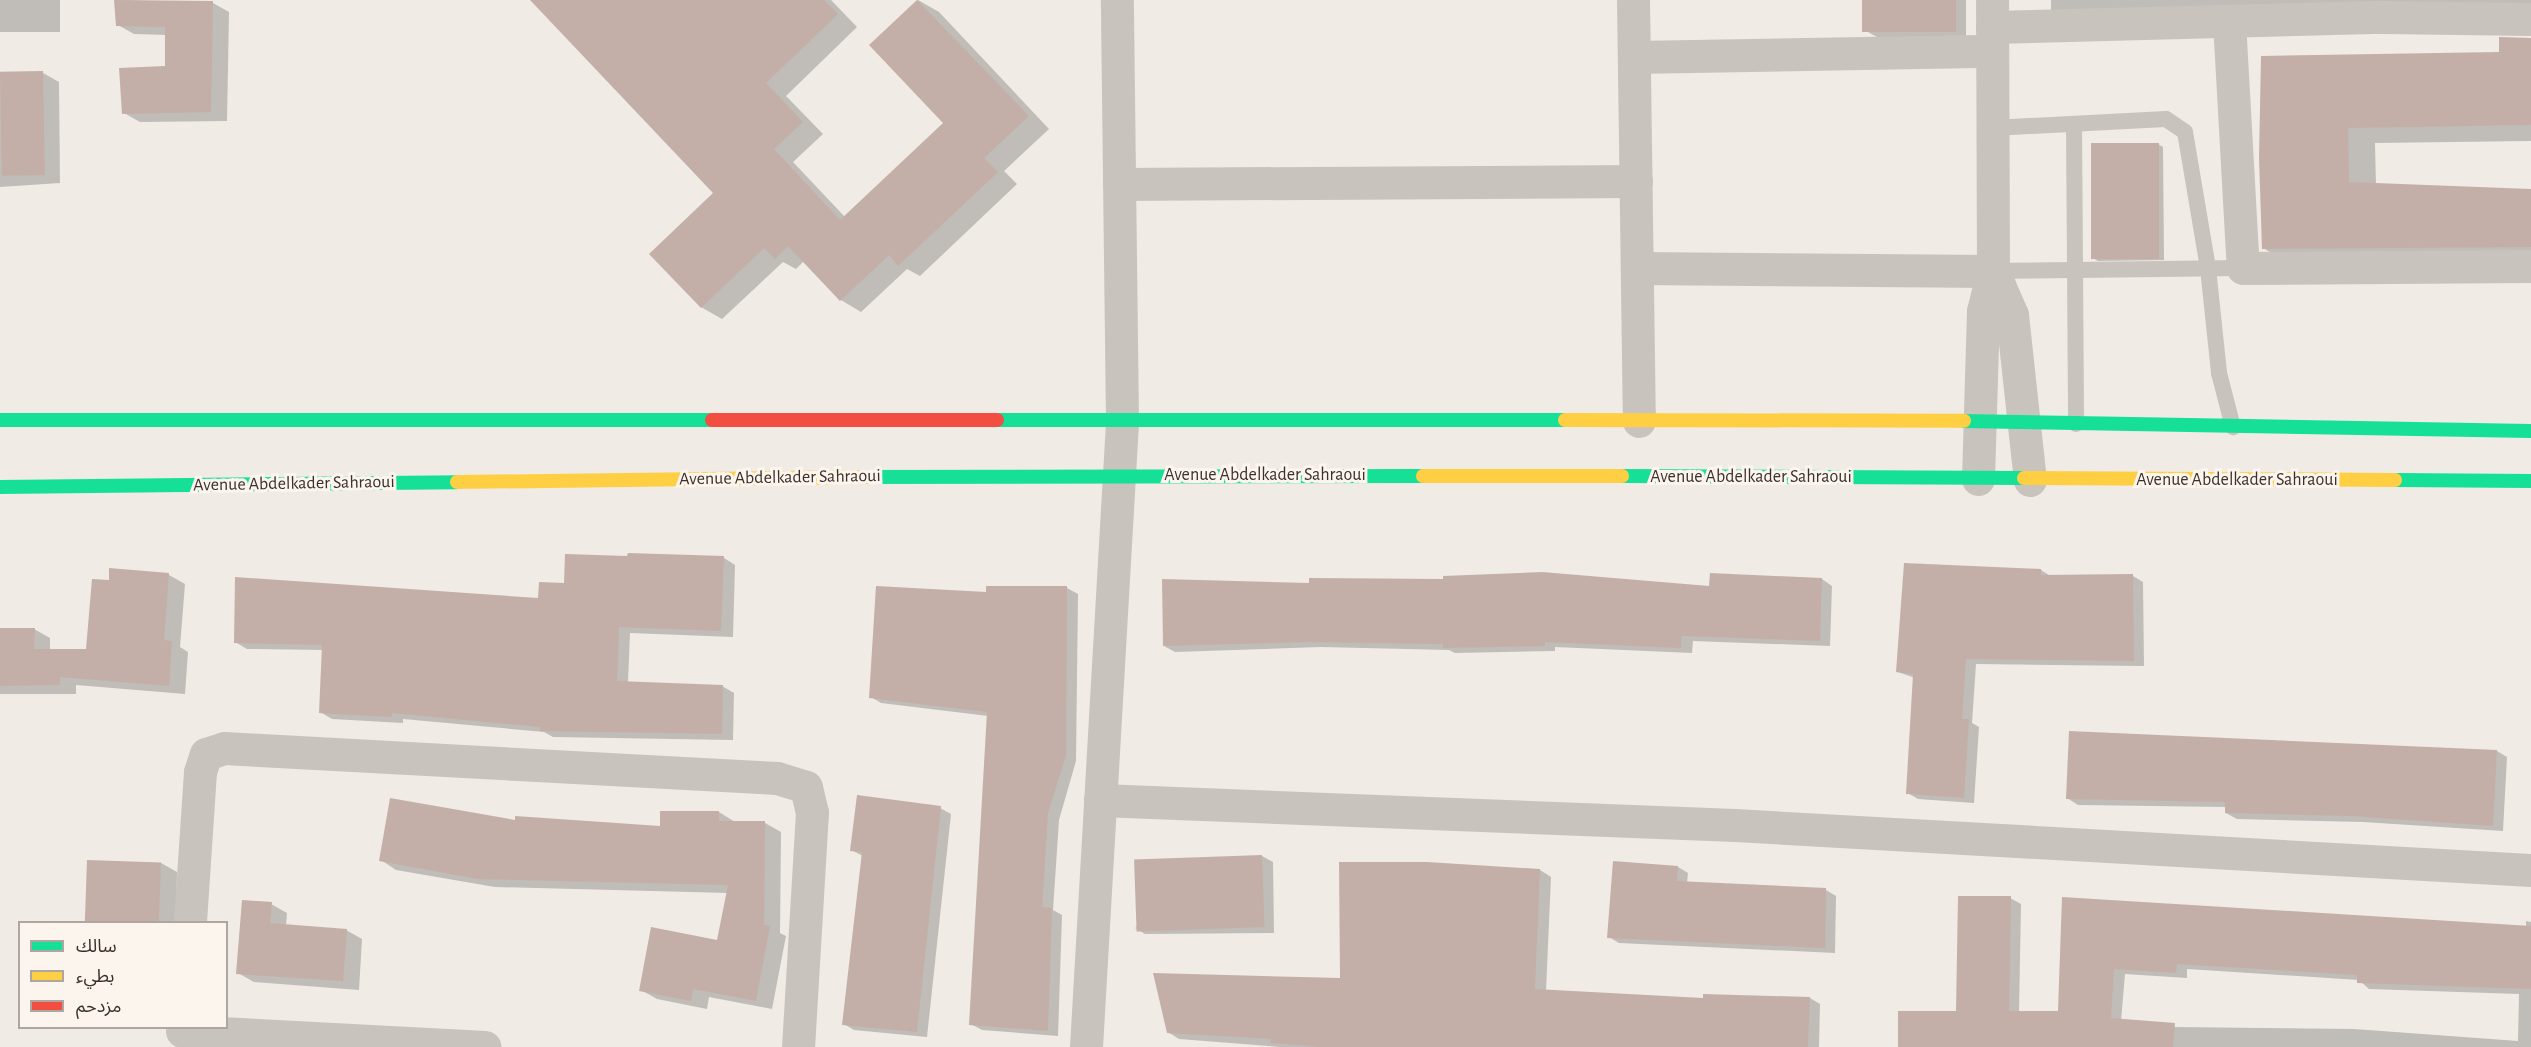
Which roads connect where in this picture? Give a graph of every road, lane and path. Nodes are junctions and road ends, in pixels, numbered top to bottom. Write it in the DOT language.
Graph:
graph roads {
  1 [pos="1117,0"];
  2 [pos="1634,0"];
  3 [pos="2531,19"];
  4 [pos="2229,21"];
  5 [pos="1992,26"];
  6 [pos="1634,57"];
  7 [pos="2074,124"];
  8 [pos="1993,128"];
  9 [pos="1636,181"];
  10 [pos="1119,184"];
  11 [pos="2531,266"];
  12 [pos="1637,268"];
  13 [pos="2208,268"];
  14 [pos="2243,268"];
  15 [pos="2075,270"];
  16 [pos="1993,271"];
  17 [pos="0,420"];
  18 [pos="1639,421"];
  19 [pos="1122,422"];
  20 [pos="1978,422"];
  21 [pos="2027,423"];
  22 [pos="2076,424"];
  23 [pos="2233,427"];
  24 [pos="2531,430"];
  25 [pos="1117,474"];
  26 [pos="1978,479"];
  27 [pos="2030,480"];
  28 [pos="2531,481"];
  29 [pos="0,487"];
  30 [pos="1100,801"];
  31 [pos="2531,870"];
  32 [pos="190,921"];
  33 [pos="182,1035"];
  34 [pos="485,1047"];
  35 [pos="798,1047"];
  36 [pos="1086,1047"];
  1 -- 10 [label="street"];
  2 -- 6 [label="street"];
  3 -- 4 [label="street"];
  4 -- 5 [label="street"];
  4 -- 14 [label="street"];
  5 -- 6 [label="street"];
  5 -- 8 [label="street"];
  6 -- 9 [label="street"];
  7 -- 8 [label="lane"];
  7 -- 13 [label="lane"];
  7 -- 15 [label="lane"];
  8 -- 16 [label="street"];
  9 -- 10 [label="street"];
  9 -- 12 [label="street"];
  10 -- 19 [label="street"];
  11 -- 14 [label="street"];
  12 -- 16 [label="street"];
  12 -- 18 [label="street"];
  13 -- 14 [label="lane"];
  13 -- 15 [label="lane"];
  13 -- 23 [label="lane"];
  15 -- 16 [label="lane"];
  15 -- 22 [label="lane"];
  16 -- 20 [label="street"];
  16 -- 21 [label="street"];
  17 -- 19 [label="main road"];
  18 -- 19 [label="main road"];
  18 -- 20 [label="main road"];
  19 -- 25 [label="street"];
  20 -- 21 [label="main road"];
  20 -- 26 [label="street"];
  21 -- 22 [label="main road"];
  21 -- 27 [label="street"];
  22 -- 23 [label="main road"];
  23 -- 24 [label="main road"];
  25 -- 26 [label="main road, Avenue Abdelkader Sahraoui"];
  25 -- 29 [label="main road, Avenue Abdelkader Sahraoui"];
  25 -- 30 [label="street"];
  26 -- 27 [label="main road, Avenue Abdelkader Sahraoui"];
  27 -- 28 [label="main road, Avenue Abdelkader Sahraoui"];
  30 -- 31 [label="street"];
  30 -- 36 [label="street"];
  32 -- 35 [label="street"];
  33 -- 34 [label="street"];
}
